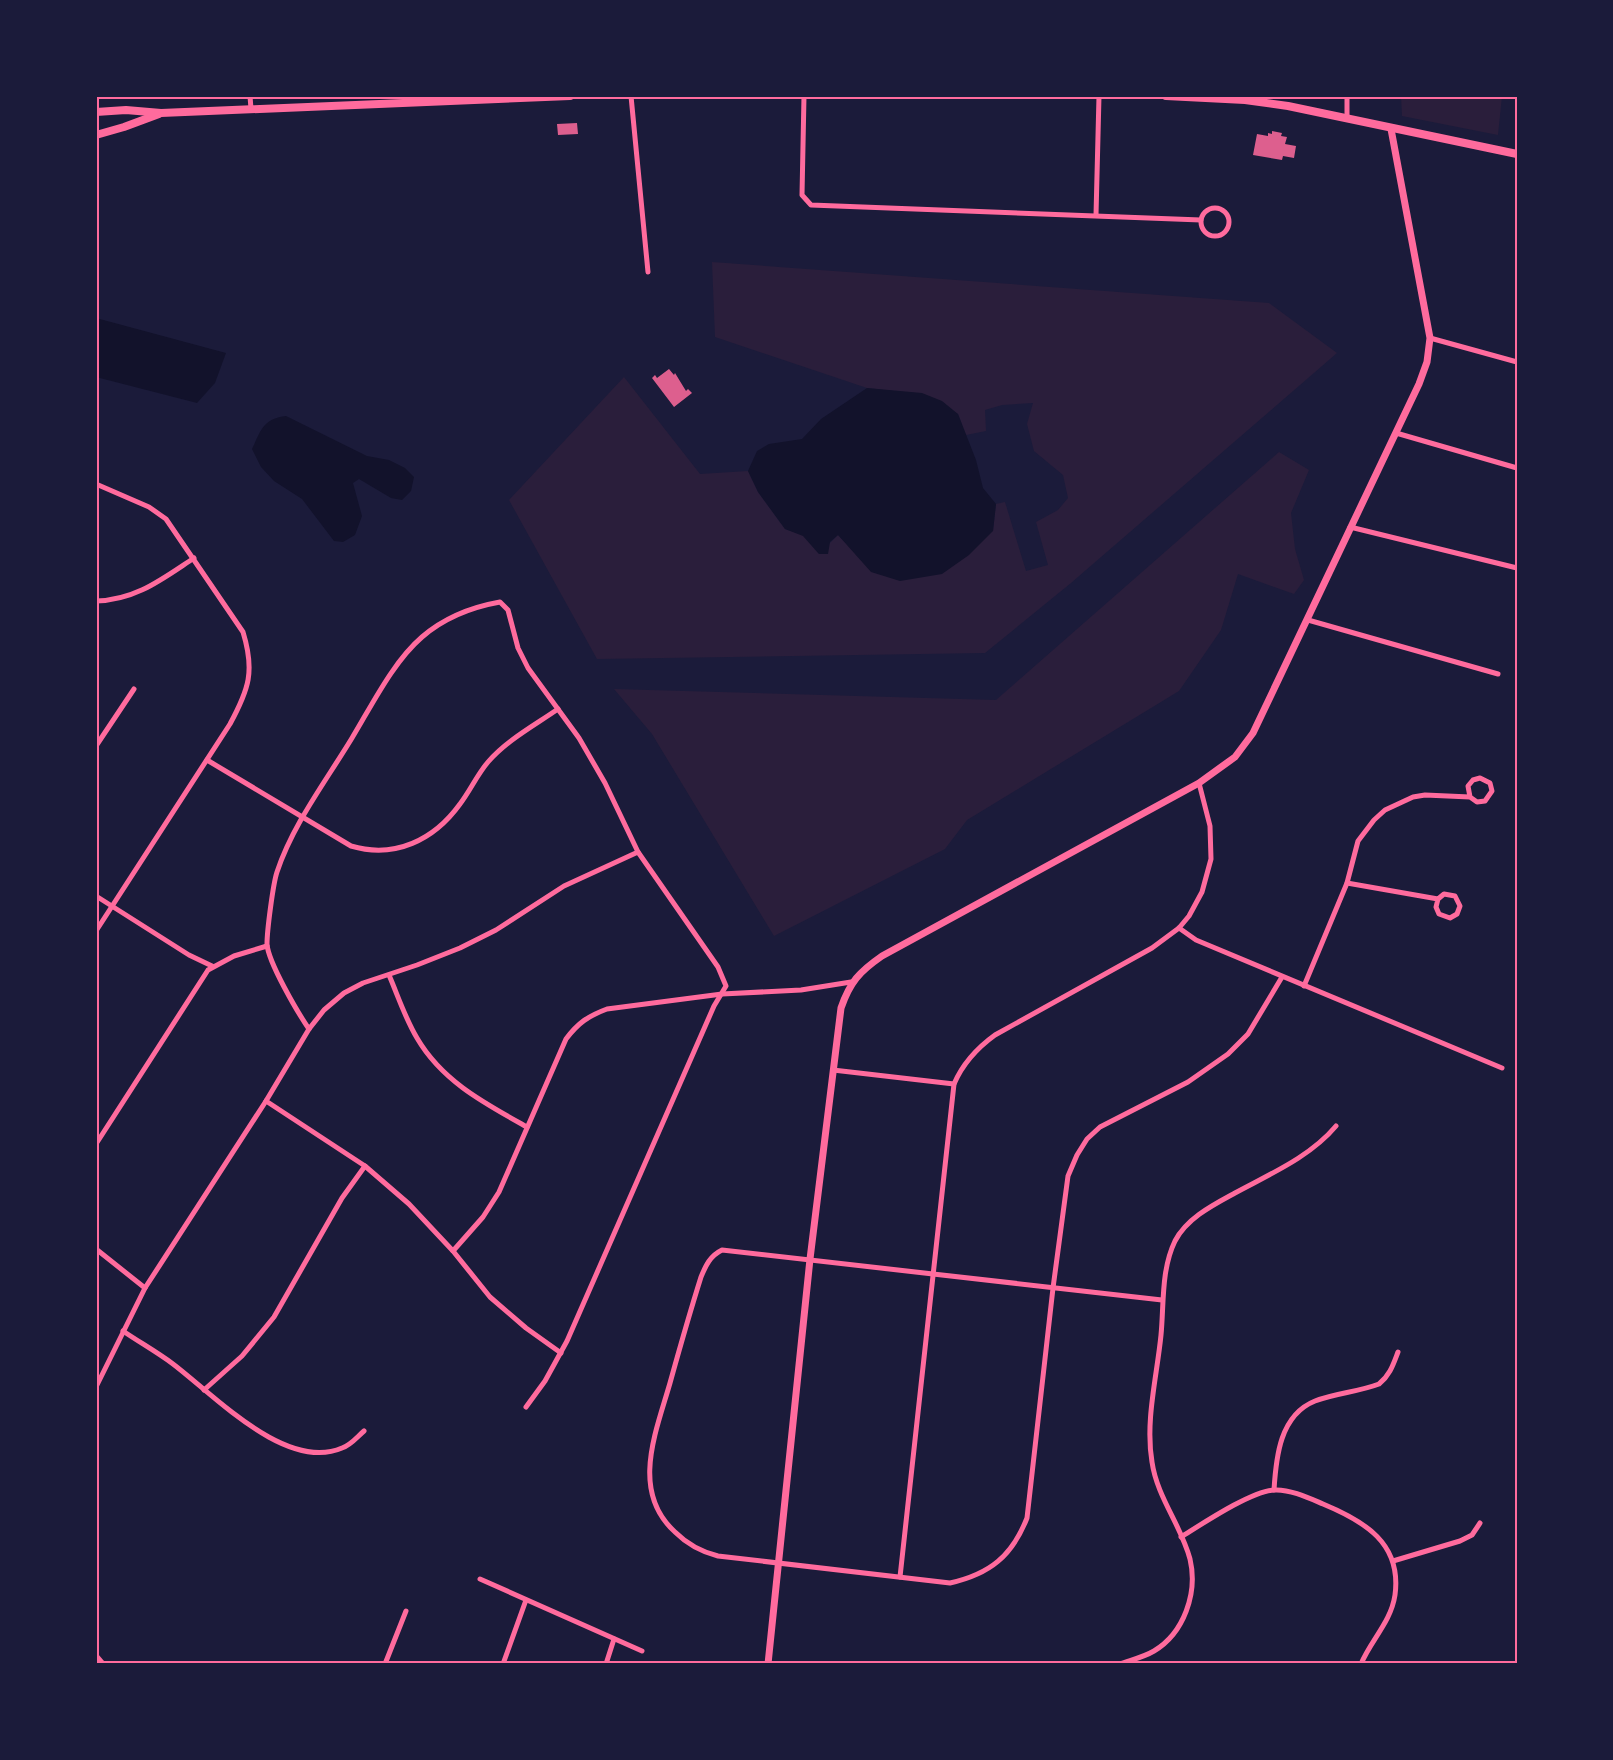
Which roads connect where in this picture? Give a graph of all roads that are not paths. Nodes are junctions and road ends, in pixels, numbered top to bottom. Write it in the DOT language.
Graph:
graph roads {
  1 [pos="250,96"];
  2 [pos="570,96"];
  3 [pos="631,96"];
  4 [pos="804,96"];
  5 [pos="1099,96"];
  6 [pos="1166,96"];
  7 [pos="1347,96"];
  8 [pos="1245,98"];
  9 [pos="251,108"];
  10 [pos="96,112"];
  11 [pos="161,113"];
  12 [pos="1347,119"];
  13 [pos="1391,129"];
  14 [pos="96,135"];
  15 [pos="1517,154"];
  16 [pos="1096,215"];
  17 [pos="1201,220"];
  18 [pos="648,272"];
  19 [pos="1430,338"];
  20 [pos="1517,362"];
  21 [pos="1396,434"];
  22 [pos="1517,468"];
  23 [pos="96,484"];
  24 [pos="1350,527"];
  25 [pos="194,558"];
  26 [pos="1517,568"];
  27 [pos="96,601"];
  28 [pos="1308,620"];
  29 [pos="1498,674"];
  30 [pos="134,689"];
  31 [pos="558,708"];
  32 [pos="96,746"];
  33 [pos="207,760"];
  34 [pos="1199,783"];
  35 [pos="1470,797"];
  36 [pos="302,819"];
  37 [pos="638,852"];
  38 [pos="1347,883"];
  39 [pos="96,896"];
  40 [pos="1438,899"];
  41 [pos="112,906"];
  42 [pos="1179,928"];
  43 [pos="96,931"];
  44 [pos="267,946"];
  45 [pos="212,966"];
  46 [pos="389,975"];
  47 [pos="1281,977"];
  48 [pos="851,982"];
  49 [pos="1304,986"];
  50 [pos="722,994"];
  51 [pos="309,1029"];
  52 [pos="1502,1068"];
  53 [pos="833,1070"];
  54 [pos="954,1084"];
  55 [pos="266,1101"];
  56 [pos="1336,1125"];
  57 [pos="527,1127"];
  58 [pos="96,1144"];
  59 [pos="365,1166"];
  60 [pos="96,1249"];
  61 [pos="453,1251"];
  62 [pos="810,1259"];
  63 [pos="933,1275"];
  64 [pos="145,1288"];
  65 [pos="1053,1288"];
  66 [pos="1162,1300"];
  67 [pos="123,1331"];
  68 [pos="1398,1352"];
  69 [pos="561,1353"];
  70 [pos="96,1388"];
  71 [pos="204,1390"];
  72 [pos="526,1407"];
  73 [pos="364,1431"];
  74 [pos="1274,1490"];
  75 [pos="1480,1523"];
  76 [pos="1181,1537"];
  77 [pos="1393,1561"];
  78 [pos="779,1563"];
  79 [pos="900,1577"];
  80 [pos="480,1579"];
  81 [pos="526,1600"];
  82 [pos="406,1611"];
  83 [pos="614,1639"];
  84 [pos="642,1651"];
  85 [pos="96,1657"];
  86 [pos="102,1664"];
  87 [pos="385,1664"];
  88 [pos="503,1664"];
  89 [pos="606,1664"];
  90 [pos="768,1664"];
  91 [pos="1120,1664"];
  92 [pos="1361,1664"];
  1 -- 9 [label="street"];
  2 -- 9 [label="main road"];
  3 -- 18 [label="street"];
  4 -- 16 [label="street"];
  5 -- 16 [label="street"];
  6 -- 8 [label="main road"];
  7 -- 12 [label="street"];
  8 -- 12 [label="main road"];
  9 -- 11 [label="main road"];
  10 -- 11 [label="main road"];
  11 -- 14 [label="main road"];
  12 -- 13 [label="main road"];
  13 -- 15 [label="main road"];
  13 -- 19 [label="street"];
  16 -- 17 [label="street"];
  17 -- 17 [label="street"];
  19 -- 20 [label="street"];
  19 -- 21 [label="street"];
  21 -- 22 [label="street"];
  21 -- 24 [label="street"];
  23 -- 25 [label="street"];
  24 -- 26 [label="street"];
  24 -- 28 [label="street"];
  25 -- 27 [label="street"];
  25 -- 33 [label="street"];
  28 -- 29 [label="street"];
  28 -- 34 [label="street"];
  30 -- 32 [label="street"];
  31 -- 36 [label="street"];
  31 -- 36 [label="street"];
  31 -- 37 [label="street"];
  33 -- 36 [label="street"];
  33 -- 41 [label="street"];
  34 -- 42 [label="street"];
  34 -- 48 [label="street"];
  35 -- 35 [label="street"];
  35 -- 38 [label="street"];
  36 -- 44 [label="street"];
  37 -- 46 [label="street"];
  37 -- 50 [label="street"];
  38 -- 40 [label="street"];
  38 -- 49 [label="street"];
  39 -- 41 [label="street"];
  40 -- 40 [label="street"];
  41 -- 43 [label="street"];
  41 -- 45 [label="street"];
  42 -- 47 [label="street"];
  42 -- 54 [label="street"];
  44 -- 45 [label="street"];
  44 -- 51 [label="street"];
  45 -- 58 [label="street"];
  46 -- 51 [label="street"];
  46 -- 57 [label="street"];
  47 -- 49 [label="street"];
  47 -- 65 [label="street"];
  48 -- 50 [label="street"];
  48 -- 53 [label="street"];
  49 -- 52 [label="street"];
  50 -- 57 [label="street"];
  50 -- 69 [label="street"];
  51 -- 55 [label="street"];
  53 -- 54 [label="street"];
  53 -- 62 [label="street"];
  54 -- 63 [label="street"];
  55 -- 59 [label="street"];
  55 -- 64 [label="street"];
  56 -- 66 [label="street"];
  57 -- 61 [label="street"];
  59 -- 61 [label="street"];
  59 -- 71 [label="street"];
  60 -- 64 [label="street"];
  61 -- 69 [label="street"];
  62 -- 63 [label="street"];
  62 -- 78 [label="street"];
  62 -- 78 [label="street"];
  63 -- 65 [label="street"];
  63 -- 79 [label="street"];
  64 -- 67 [label="street"];
  65 -- 66 [label="street"];
  65 -- 79 [label="street"];
  66 -- 76 [label="street"];
  67 -- 70 [label="street"];
  67 -- 71 [label="street"];
  68 -- 74 [label="street"];
  69 -- 72 [label="street"];
  71 -- 73 [label="street"];
  74 -- 76 [label="street"];
  74 -- 77 [label="street"];
  75 -- 77 [label="street"];
  76 -- 91 [label="street"];
  77 -- 92 [label="street"];
  78 -- 79 [label="street"];
  78 -- 90 [label="street"];
  80 -- 81 [label="street"];
  81 -- 83 [label="street"];
  81 -- 88 [label="street"];
  82 -- 87 [label="street"];
  83 -- 84 [label="street"];
  83 -- 89 [label="street"];
  85 -- 86 [label="street"];
}
